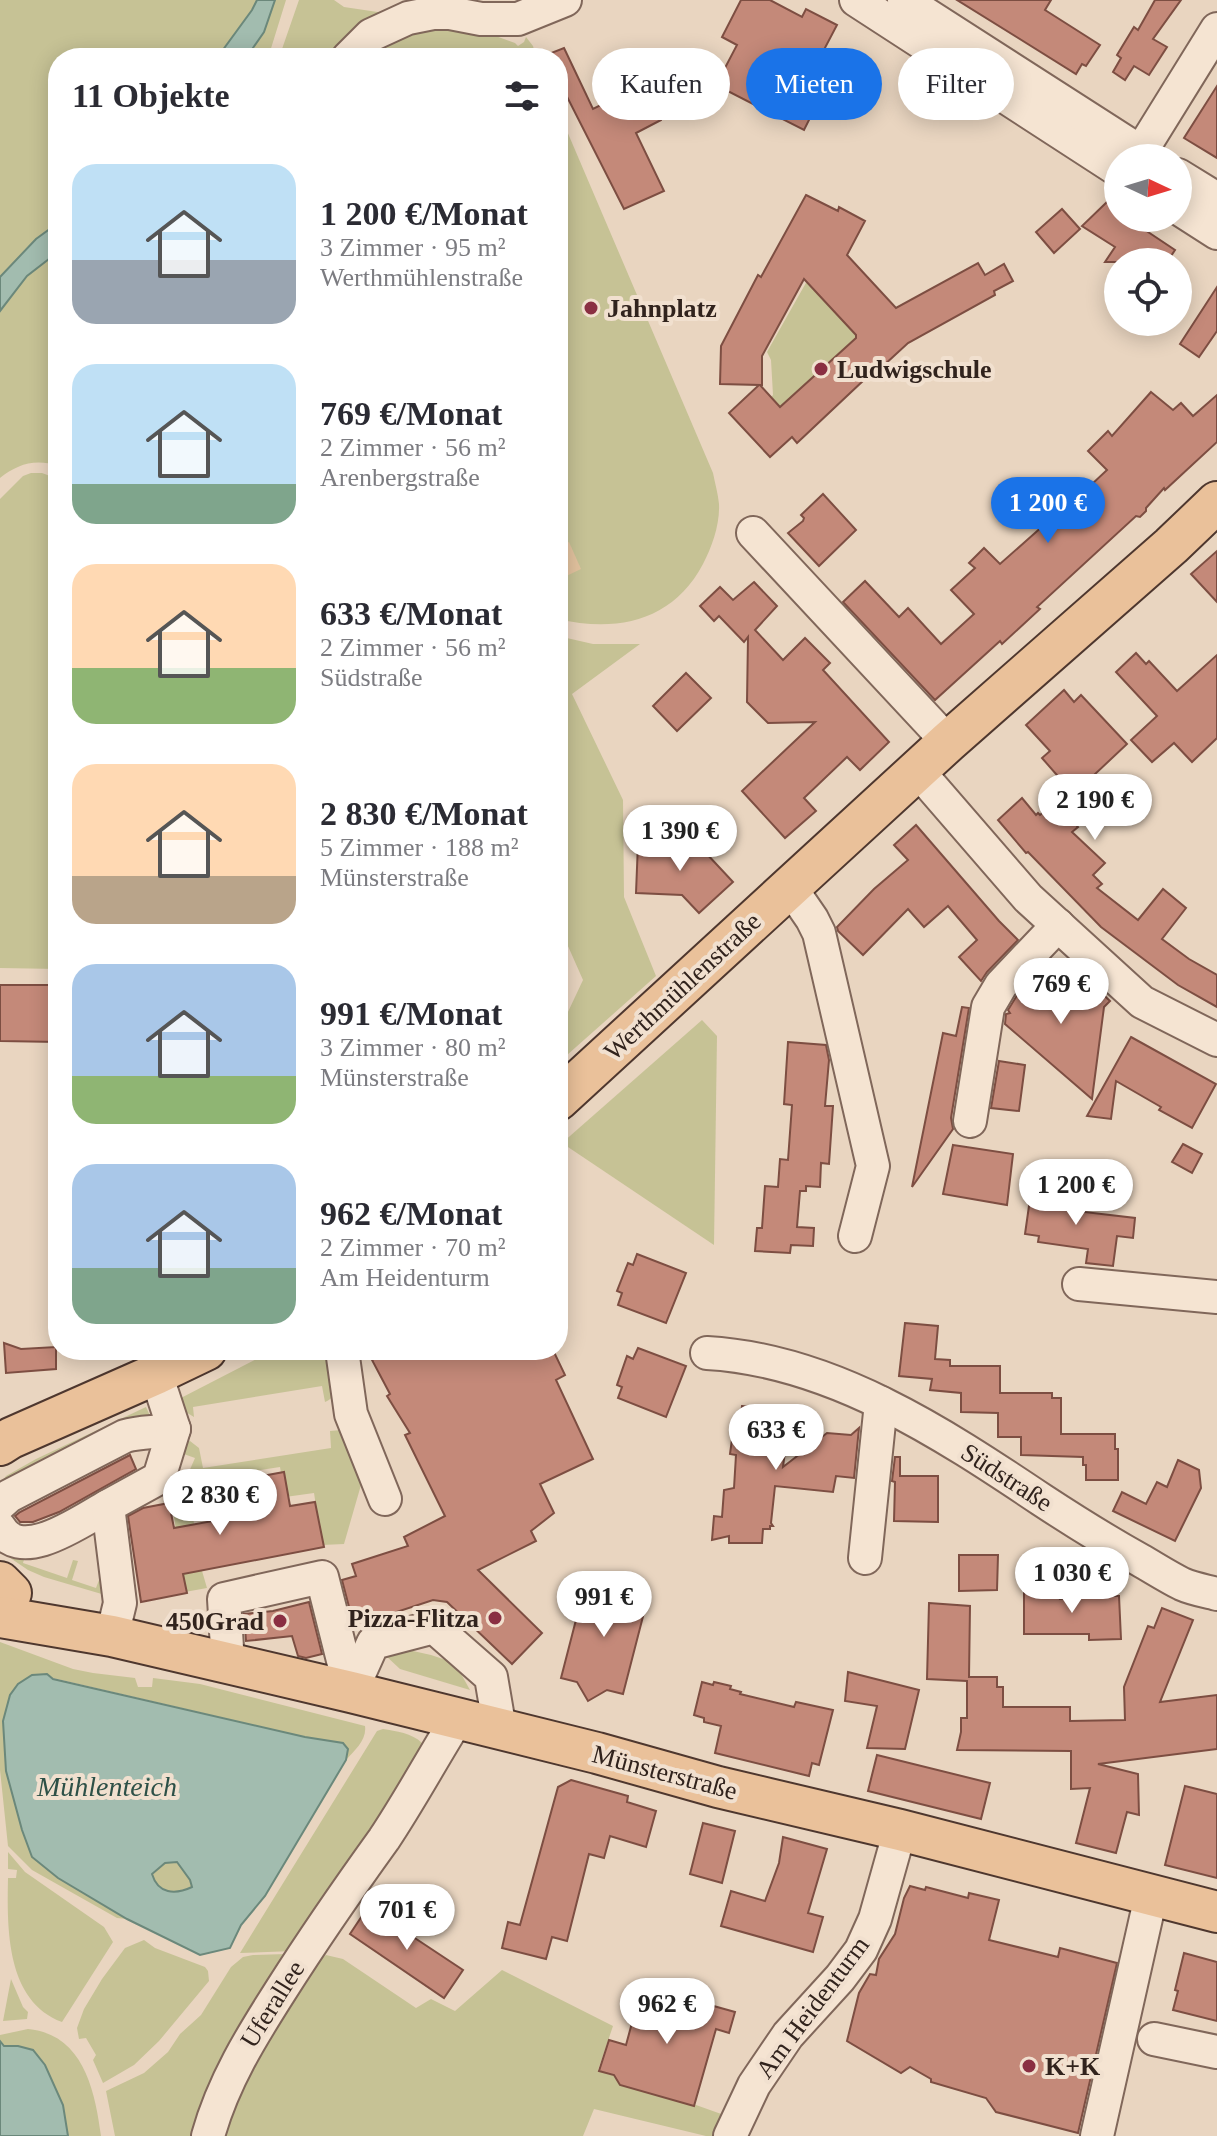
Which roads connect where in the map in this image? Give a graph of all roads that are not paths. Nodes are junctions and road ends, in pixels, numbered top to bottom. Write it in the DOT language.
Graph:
graph roads {
  1 [pos="565,0"];
  2 [pos="856,0"];
  3 [pos="904,0"];
  4 [pos="936,22"];
  5 [pos="1217,29"];
  6 [pos="358,48"];
  7 [pos="1114,144"];
  8 [pos="1145,144"];
  9 [pos="1192,184"];
  10 [pos="1217,199"];
  11 [pos="1192,217"];
  12 [pos="1217,233"];
  13 [pos="1217,502"];
  14 [pos="753,533"];
  15 [pos="948,742"];
  16 [pos="918,771"];
  17 [pos="790,887"];
  18 [pos="1058,925"];
  19 [pos="1217,1040"];
  20 [pos="568,1091"];
  21 [pos="970,1121"];
  22 [pos="855,1236"];
  23 [pos="1079,1284"];
  24 [pos="1217,1297"];
  25 [pos="707,1353"];
  26 [pos="185,1360"];
  27 [pos="343,1360"];
  28 [pos="156,1374"];
  29 [pos="881,1403"];
  30 [pos="167,1431"];
  31 [pos="0,1445"];
  32 [pos="385,1499"];
  33 [pos="0,1504"];
  34 [pos="108,1506"];
  35 [pos="0,1528"];
  36 [pos="865,1558"];
  37 [pos="1217,1594"];
  38 [pos="3,1596"];
  39 [pos="112,1636"];
  40 [pos="228,1664"];
  41 [pos="351,1692"];
  42 [pos="457,1719"];
  43 [pos="500,1730"];
  44 [pos="900,1830"];
  45 [pos="1151,1896"];
  46 [pos="1217,1912"];
  47 [pos="1154,2039"];
  48 [pos="1217,2052"];
  49 [pos="739,2133"];
  50 [pos="208,2136"];
  51 [pos="1097,2136"];
  1 -- 6 [label="street"];
  2 -- 4 [label="street"];
  3 -- 4 [label="street"];
  4 -- 7 [label="street"];
  5 -- 8 [label="street"];
  9 -- 10 [label="street"];
  11 -- 12 [label="street"];
  13 -- 15 [label="main road, Werthmühlenstraße"];
  14 -- 15 [label="street"];
  15 -- 16 [label="main road, Werthmühlenstraße"];
  16 -- 17 [label="main road, Werthmühlenstraße"];
  16 -- 18 [label="street"];
  17 -- 20 [label="main road, Werthmühlenstraße"];
  17 -- 22 [label="street"];
  18 -- 19 [label="street"];
  18 -- 21 [label="street"];
  23 -- 24 [label="street"];
  25 -- 29 [label="street, Südstraße"];
  26 -- 28 [label="main road"];
  27 -- 32 [label="street"];
  28 -- 30 [label="street"];
  28 -- 31 [label="main road"];
  29 -- 36 [label="street"];
  29 -- 37 [label="street, Südstraße"];
  30 -- 33 [label="street"];
  30 -- 34 [label="street"];
  34 -- 35 [label="street"];
  34 -- 39 [label="street"];
  38 -- 39 [label="main road, Münsterstraße"];
  39 -- 40 [label="main road, Münsterstraße"];
  40 -- 41 [label="main road, Münsterstraße"];
  40 -- 41 [label="street"];
  41 -- 42 [label="main road, Münsterstraße"];
  41 -- 43 [label="street"];
  42 -- 43 [label="main road, Münsterstraße"];
  42 -- 50 [label="street, Uferallee"];
  43 -- 44 [label="main road, Münsterstraße"];
  44 -- 45 [label="main road, Münsterstraße"];
  44 -- 49 [label="street, Am Heidenturm"];
  45 -- 46 [label="main road, Münsterstraße"];
  45 -- 51 [label="street"];
  47 -- 48 [label="street"];
}
